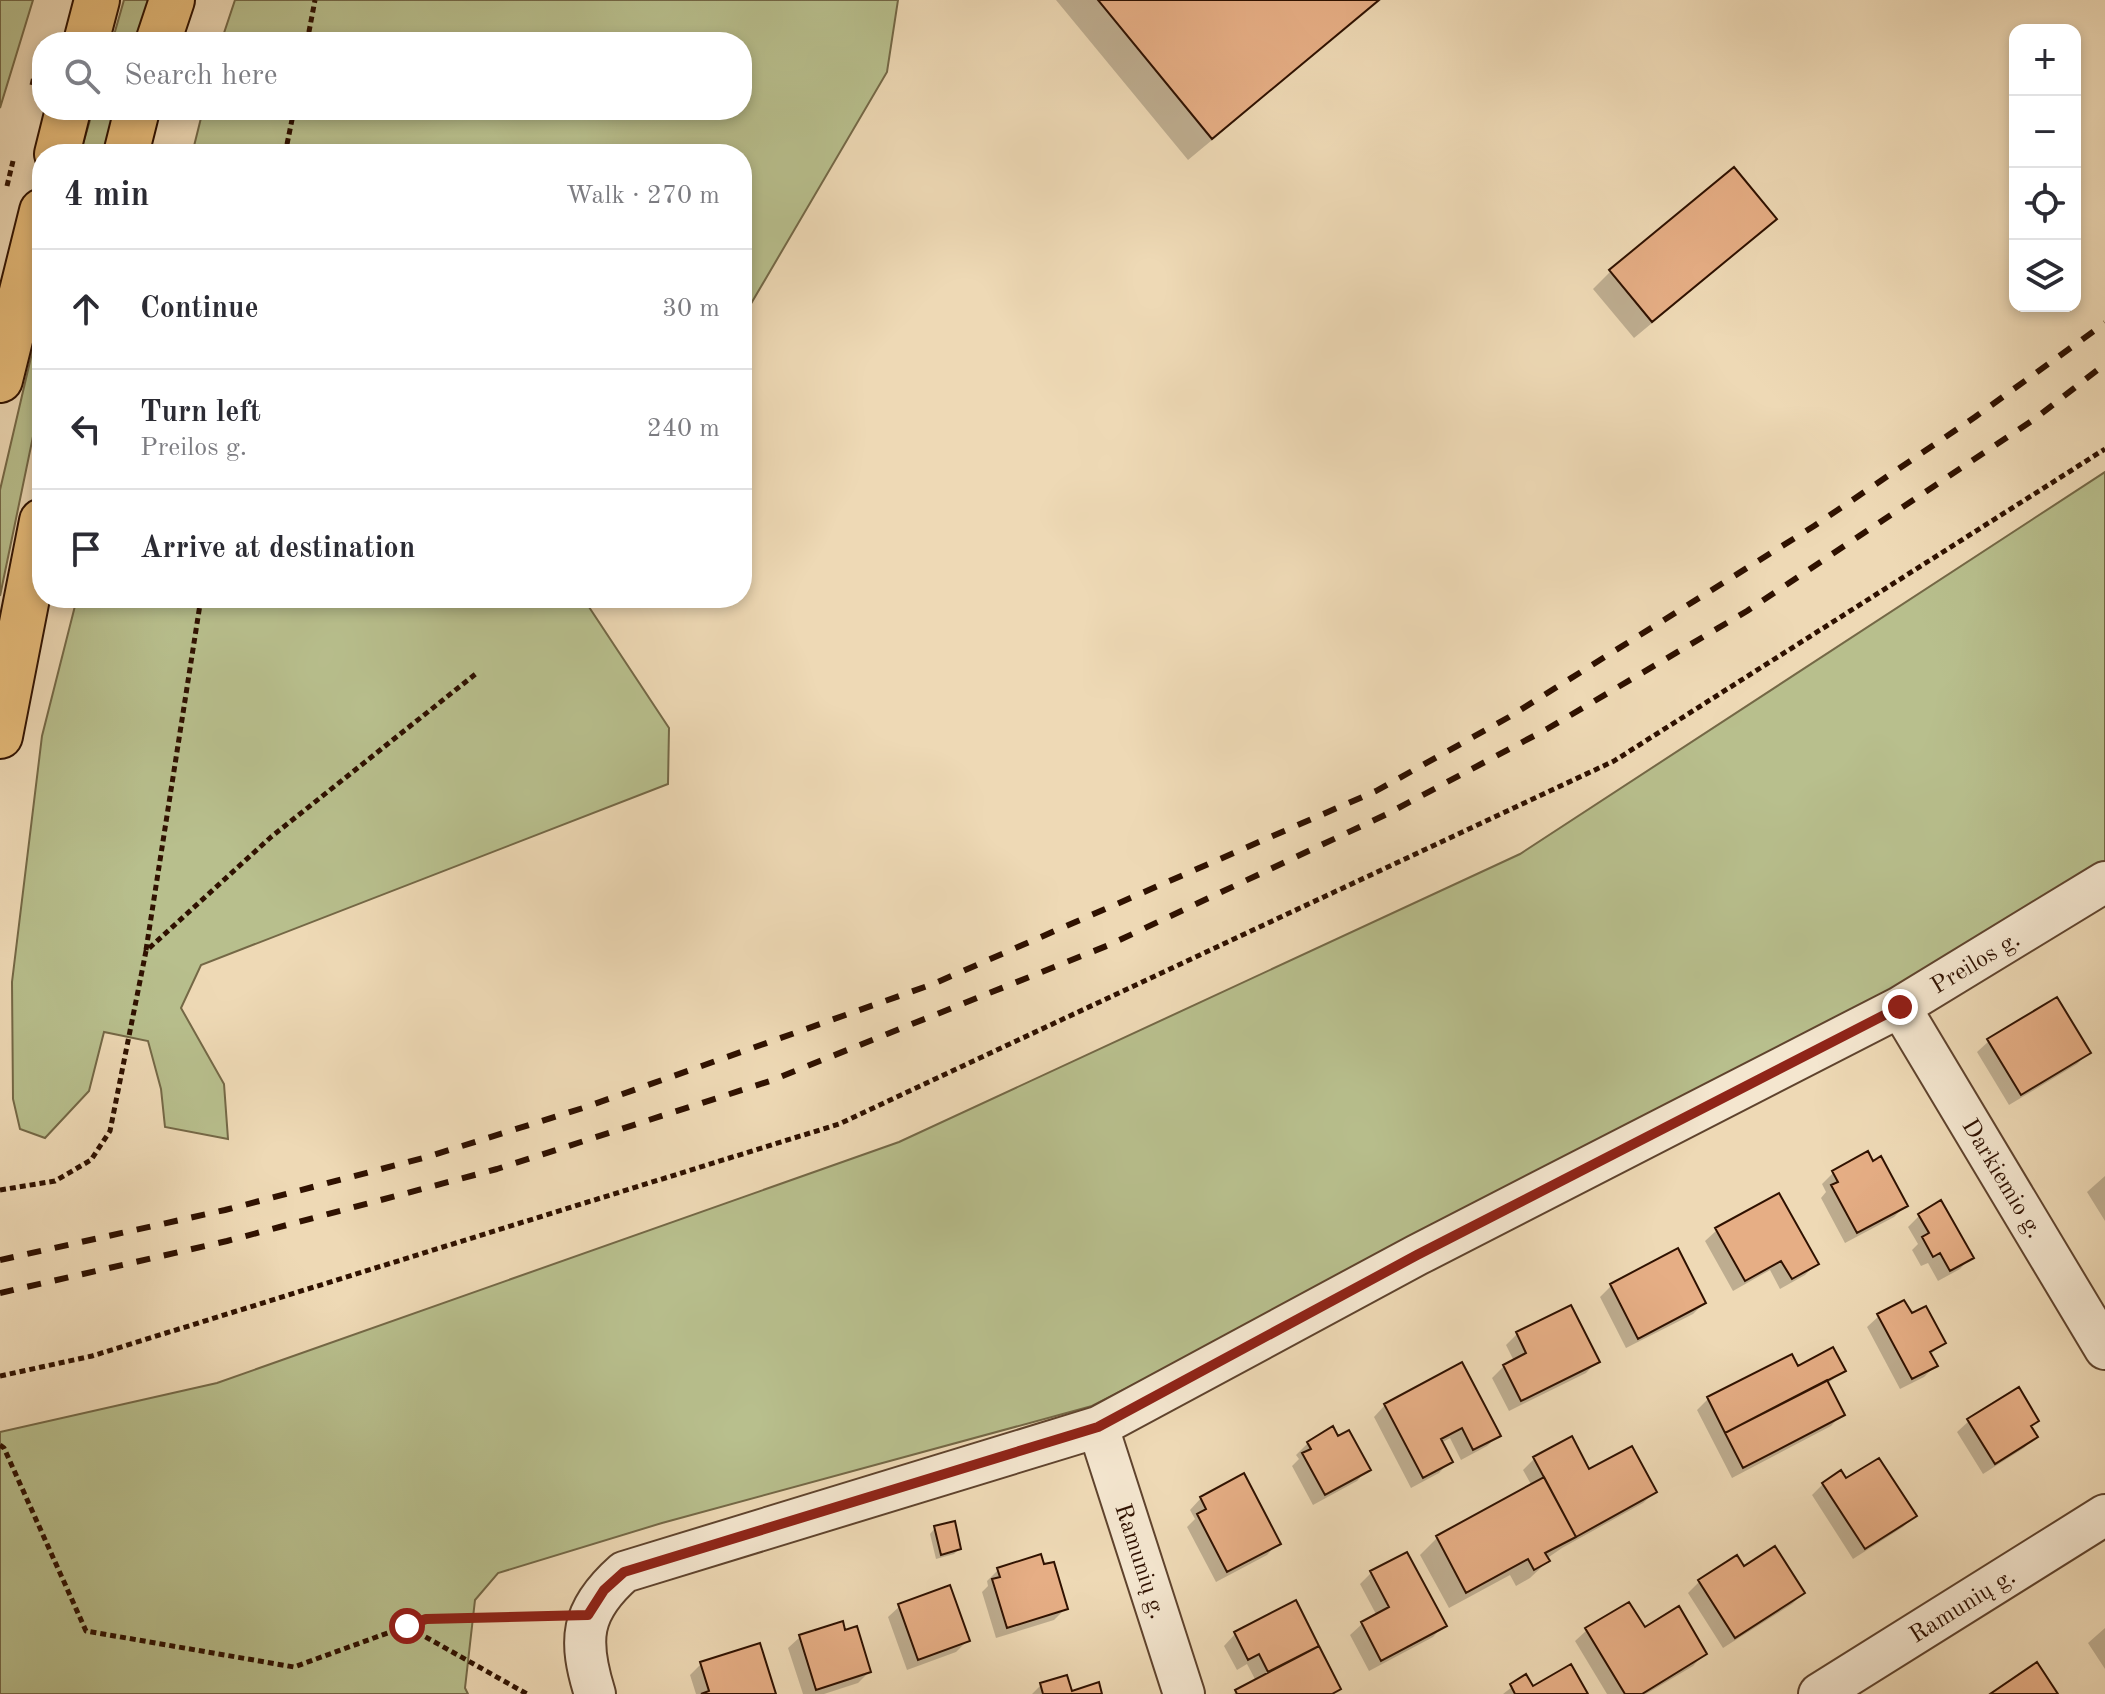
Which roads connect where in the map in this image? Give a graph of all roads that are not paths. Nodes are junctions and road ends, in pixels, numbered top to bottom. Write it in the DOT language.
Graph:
graph roads {
  1 [pos="97,0"];
  2 [pos="172,0"];
  3 [pos="89,32"];
  4 [pos="161,32"];
  5 [pos="66,120"];
  6 [pos="134,120"];
  7 [pos="60,144"];
  8 [pos="128,144"];
  9 [pos="32,251"];
  10 [pos="0,380"];
  11 [pos="32,572"];
  12 [pos="0,736"];
  13 [pos="2105,882"];
  14 [pos="1900,1007"];
  15 [pos="2105,1349"];
  16 [pos="1098,1427"];
  17 [pos="2105,1515"];
  18 [pos="595,1694"];
  19 [pos="1184,1694"];
  20 [pos="1819,1694"];
  1 -- 3 [label="main road"];
  2 -- 4 [label="main road"];
  5 -- 7 [label="main road"];
  6 -- 8 [label="main road"];
  9 -- 10 [label="main road"];
  11 -- 12 [label="main road"];
  13 -- 14 [label="street, Preilos g."];
  14 -- 15 [label="street, Darkiemio g."];
  14 -- 16 [label="street, Preilos g."];
  16 -- 18 [label="street, Preilos g."];
  16 -- 19 [label="street, Ramunių g."];
  17 -- 20 [label="street, Ramunių g."];
}
